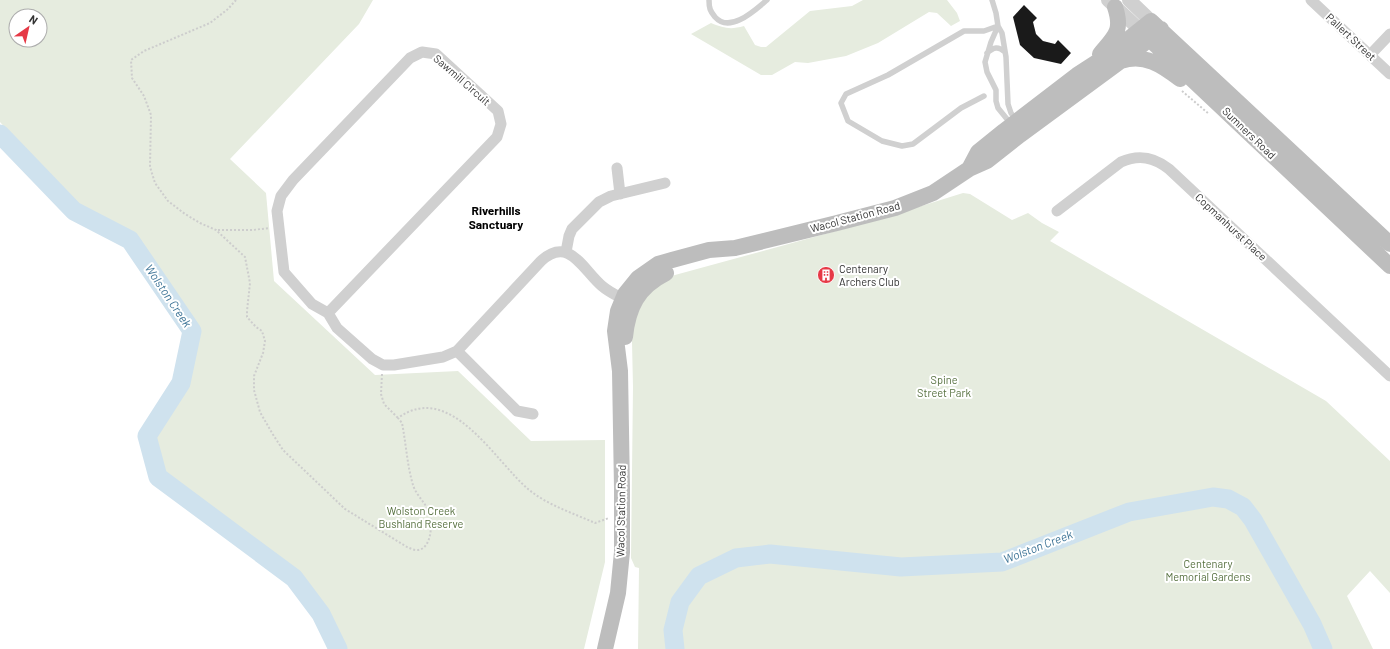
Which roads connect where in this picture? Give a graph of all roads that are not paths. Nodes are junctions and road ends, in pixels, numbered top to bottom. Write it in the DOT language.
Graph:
graph roads {
  1 [pos="708,0"];
  2 [pos="768,0"];
  3 [pos="992,0"];
  4 [pos="1311,0"];
  5 [pos="1118,2"];
  6 [pos="998,26"];
  7 [pos="1151,30"];
  8 [pos="1390,34"];
  9 [pos="1005,52"];
  10 [pos="986,53"];
  11 [pos="1370,55"];
  12 [pos="1119,62"];
  13 [pos="1088,67"];
  14 [pos="1390,74"];
  15 [pos="984,96"];
  16 [pos="1242,125"];
  17 [pos="1019,128"];
  18 [pos="617,168"];
  19 [pos="665,182"];
  20 [pos="620,194"];
  21 [pos="1057,211"];
  22 [pos="1390,244"];
  23 [pos="566,252"];
  24 [pos="1390,266"];
  25 [pos="628,301"];
  26 [pos="328,313"];
  27 [pos="457,351"];
  28 [pos="1390,376"];
  29 [pos="533,414"];
  30 [pos="605,649"];
  1 -- 2 [label="lane"];
  3 -- 6 [label="lane"];
  4 -- 11 [label="street, Pallert Street"];
  5 -- 7 [label="street, Sumners Road"];
  5 -- 13 [label="main road"];
  6 -- 9 [label="lane"];
  6 -- 10 [label="lane"];
  6 -- 15 [label="lane"];
  7 -- 12 [label="main road, Wacol Station Road"];
  7 -- 13 [label="main road, Wacol Station Road"];
  7 -- 16 [label="main road, Sumners Road"];
  7 -- 22 [label="main road, Sumners Road"];
  8 -- 11 [label="street"];
  9 -- 10 [label="lane"];
  9 -- 17 [label="lane"];
  10 -- 17 [label="lane"];
  11 -- 14 [label="street, Pallert Street"];
  12 -- 16 [label="main road"];
  12 -- 17 [label="main road, Wacol Station Road"];
  13 -- 17 [label="main road, Wacol Station Road"];
  16 -- 24 [label="main road, Sumners Road"];
  17 -- 25 [label="main road, Wacol Station Road"];
  18 -- 20 [label="street"];
  19 -- 20 [label="street"];
  20 -- 23 [label="street"];
  21 -- 28 [label="street, Copmanhurst Place"];
  23 -- 25 [label="street"];
  23 -- 27 [label="street"];
  25 -- 30 [label="main road, Wacol Station Road"];
  26 -- 26 [label="street, Sawmill Circuit"];
  26 -- 27 [label="street, Sawmill Circuit"];
  27 -- 29 [label="street"];
}
